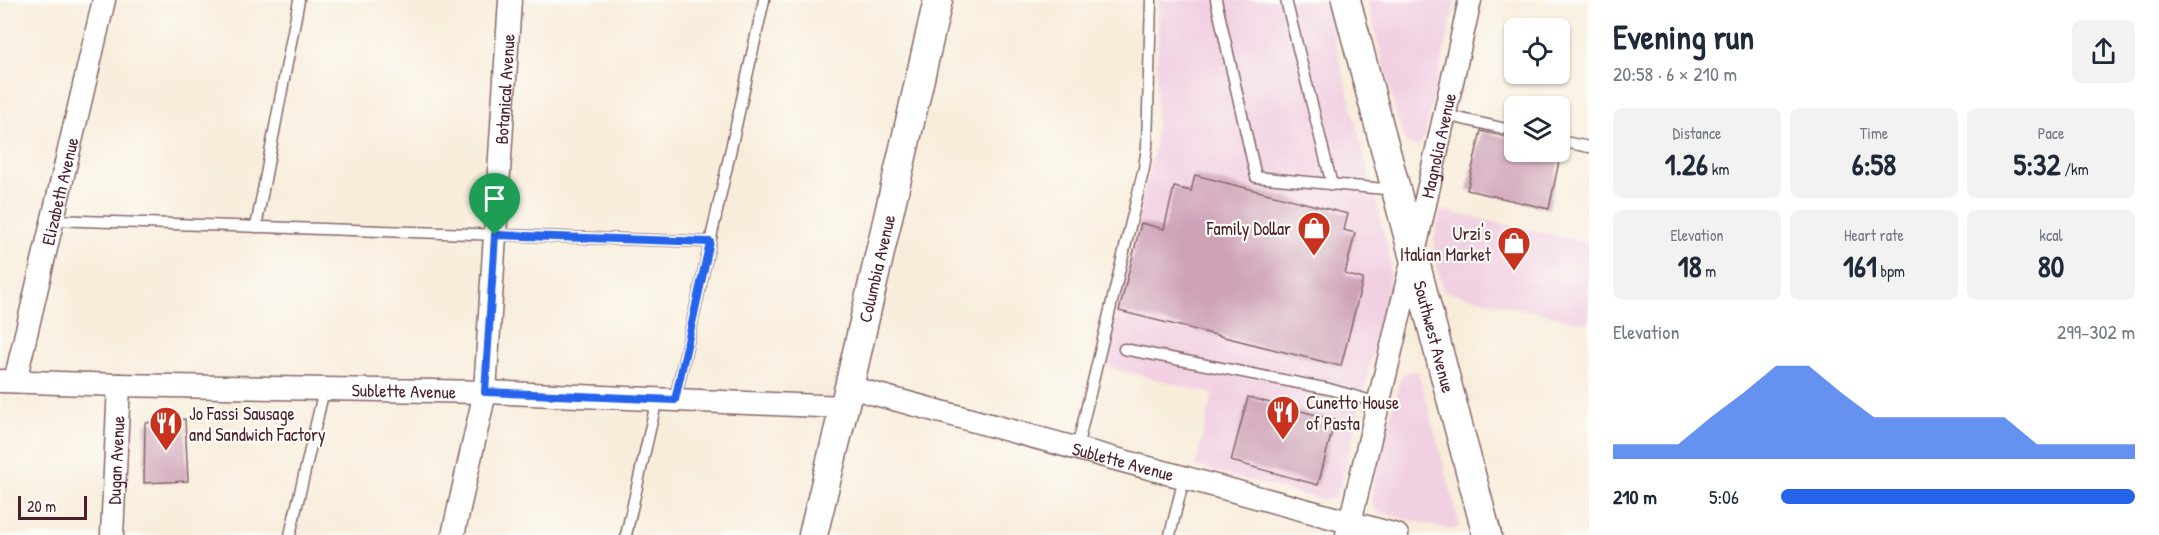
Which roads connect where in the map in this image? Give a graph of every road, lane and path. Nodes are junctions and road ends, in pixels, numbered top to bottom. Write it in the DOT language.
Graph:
graph roads {
  1 [pos="104,0"];
  2 [pos="299,0"];
  3 [pos="510,0"];
  4 [pos="764,0"];
  5 [pos="938,0"];
  6 [pos="1151,0"];
  7 [pos="1216,0"];
  8 [pos="1286,0"];
  9 [pos="1346,0"];
  10 [pos="1470,0"];
  11 [pos="1444,116"];
  12 [pos="1504,129"];
  13 [pos="1570,143"];
  14 [pos="1589,147"];
  15 [pos="1332,184"];
  16 [pos="1396,190"];
  17 [pos="52,220"];
  18 [pos="256,227"];
  19 [pos="495,235"];
  20 [pos="710,242"];
  21 [pos="1413,258"];
  22 [pos="1124,348"];
  23 [pos="7,381"];
  24 [pos="119,386"];
  25 [pos="324,390"];
  26 [pos="485,392"];
  27 [pos="846,397"];
  28 [pos="666,400"];
  29 [pos="1379,403"];
  30 [pos="1077,448"];
  31 [pos="1184,478"];
  32 [pos="1349,529"];
  33 [pos="112,535"];
  34 [pos="290,535"];
  35 [pos="453,535"];
  36 [pos="626,535"];
  37 [pos="813,535"];
  38 [pos="1170,535"];
  39 [pos="1397,535"];
  40 [pos="1487,535"];
  1 -- 17 [label="street, Elizabeth Avenue"];
  2 -- 18 [label="lane"];
  3 -- 19 [label="street, Botanical Avenue"];
  4 -- 20 [label="lane"];
  5 -- 27 [label="street, Columbia Avenue"];
  6 -- 30 [label="lane"];
  7 -- 15 [label="lane"];
  8 -- 15 [label="lane"];
  9 -- 16 [label="street, Southwest Avenue"];
  10 -- 11 [label="street, Magnolia Avenue"];
  11 -- 12 [label="lane"];
  11 -- 21 [label="street, Magnolia Avenue"];
  13 -- 14 [label="lane"];
  15 -- 16 [label="lane"];
  16 -- 21 [label="street, Southwest Avenue"];
  17 -- 18 [label="lane"];
  17 -- 23 [label="street, Elizabeth Avenue"];
  18 -- 19 [label="lane"];
  19 -- 20 [label="lane"];
  19 -- 26 [label="street, Botanical Avenue"];
  20 -- 28 [label="lane"];
  21 -- 29 [label="street, Magnolia Avenue"];
  21 -- 40 [label="street, Southwest Avenue"];
  22 -- 29 [label="lane"];
  23 -- 24 [label="street, Sublette Avenue"];
  24 -- 25 [label="street, Sublette Avenue"];
  24 -- 33 [label="street, Dugan Avenue"];
  25 -- 26 [label="street, Sublette Avenue"];
  25 -- 34 [label="lane"];
  26 -- 28 [label="street, Sublette Avenue"];
  26 -- 35 [label="street, Botanical Avenue"];
  27 -- 28 [label="street, Sublette Avenue"];
  27 -- 30 [label="street, Sublette Avenue"];
  27 -- 37 [label="street, Columbia Avenue"];
  28 -- 36 [label="lane"];
  29 -- 32 [label="street, Magnolia Avenue"];
  30 -- 31 [label="street, Sublette Avenue"];
  31 -- 32 [label="street, Sublette Avenue"];
  31 -- 38 [label="lane"];
  32 -- 39 [label="street, Sublette Avenue"];
}
